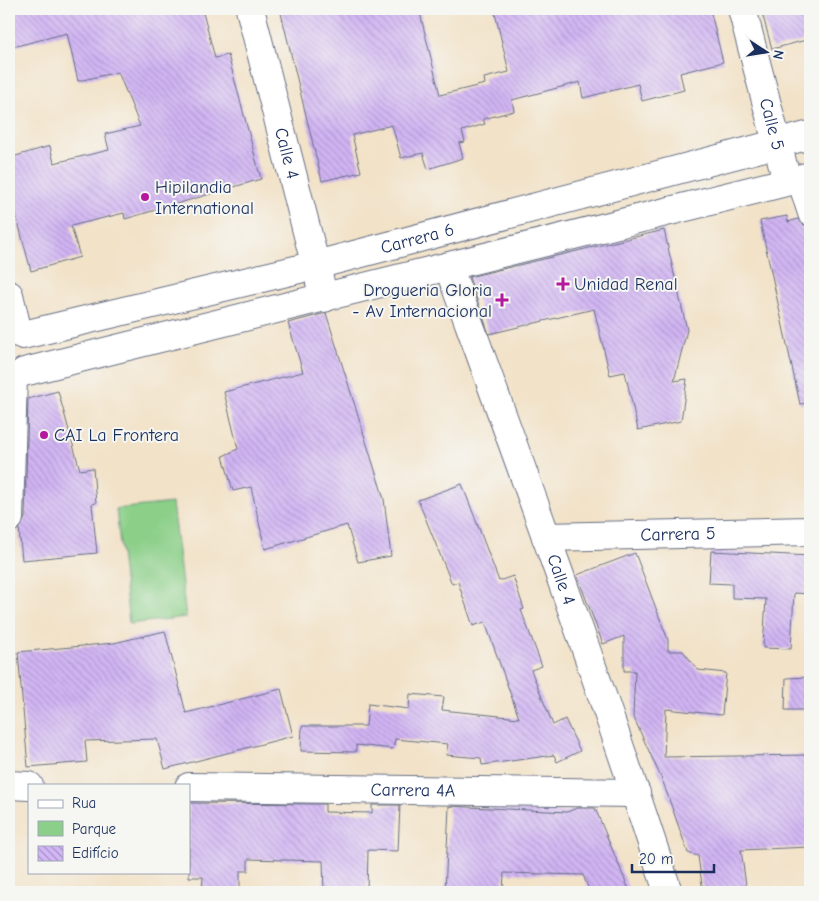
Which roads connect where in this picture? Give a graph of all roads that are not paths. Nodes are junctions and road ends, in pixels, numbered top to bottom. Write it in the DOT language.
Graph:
graph roads {
  1 [pos="250,9"];
  2 [pos="742,9"];
  3 [pos="810,136"];
  4 [pos="778,145"];
  5 [pos="797,179"];
  6 [pos="806,217"];
  7 [pos="316,265"];
  8 [pos="449,268"];
  9 [pos="9,295"];
  10 [pos="324,298"];
  11 [pos="17,334"];
  12 [pos="15,374"];
  13 [pos="9,518"];
  14 [pos="810,531"];
  15 [pos="546,537"];
  16 [pos="9,785"];
  17 [pos="28,786"];
  18 [pos="190,788"];
  19 [pos="636,793"];
  20 [pos="668,892"];
  1 -- 7 [label="street, Calle 4"];
  2 -- 4 [label="street, Calle 5"];
  3 -- 4 [label="street, Carrera 6"];
  4 -- 5 [label="street, Calle 5"];
  4 -- 7 [label="street, Carrera 6"];
  5 -- 6 [label="lane"];
  5 -- 8 [label="street, Carrera 6"];
  7 -- 10 [label="street, Calle 4"];
  7 -- 11 [label="street, Carrera 6"];
  8 -- 10 [label="street, Carrera 6"];
  8 -- 15 [label="street, Calle 4"];
  9 -- 11 [label="street"];
  10 -- 12 [label="street, Carrera 6"];
  11 -- 12 [label="street"];
  12 -- 13 [label="street"];
  14 -- 15 [label="street, Carrera 5"];
  15 -- 19 [label="street, Calle 4"];
  16 -- 17 [label="street"];
  18 -- 19 [label="street, Carrera 4A"];
  19 -- 20 [label="street, Calle 4"];
}
